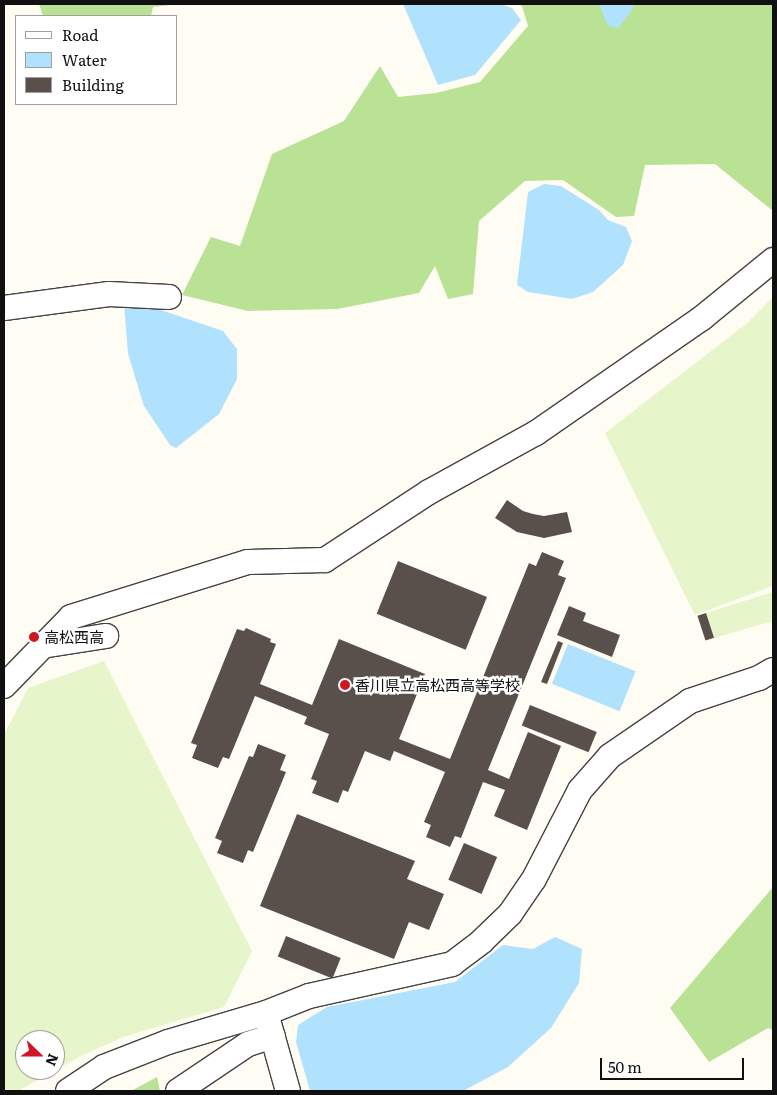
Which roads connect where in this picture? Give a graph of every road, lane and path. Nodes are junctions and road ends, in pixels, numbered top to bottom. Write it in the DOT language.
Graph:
graph roads {
  1 [pos="773,260"];
  2 [pos="169,298"];
  3 [pos="4,308"];
  4 [pos="106,636"];
  5 [pos="42,646"];
  6 [pos="773,670"];
  7 [pos="4,686"];
  8 [pos="270,1024"];
  9 [pos="68,1091"];
  10 [pos="178,1091"];
  11 [pos="288,1091"];
  1 -- 5 [label="street"];
  2 -- 3 [label="street"];
  4 -- 5 [label="street"];
  5 -- 7 [label="street"];
  6 -- 8 [label="street"];
  8 -- 9 [label="street"];
  8 -- 10 [label="street"];
  8 -- 11 [label="street"];
}
